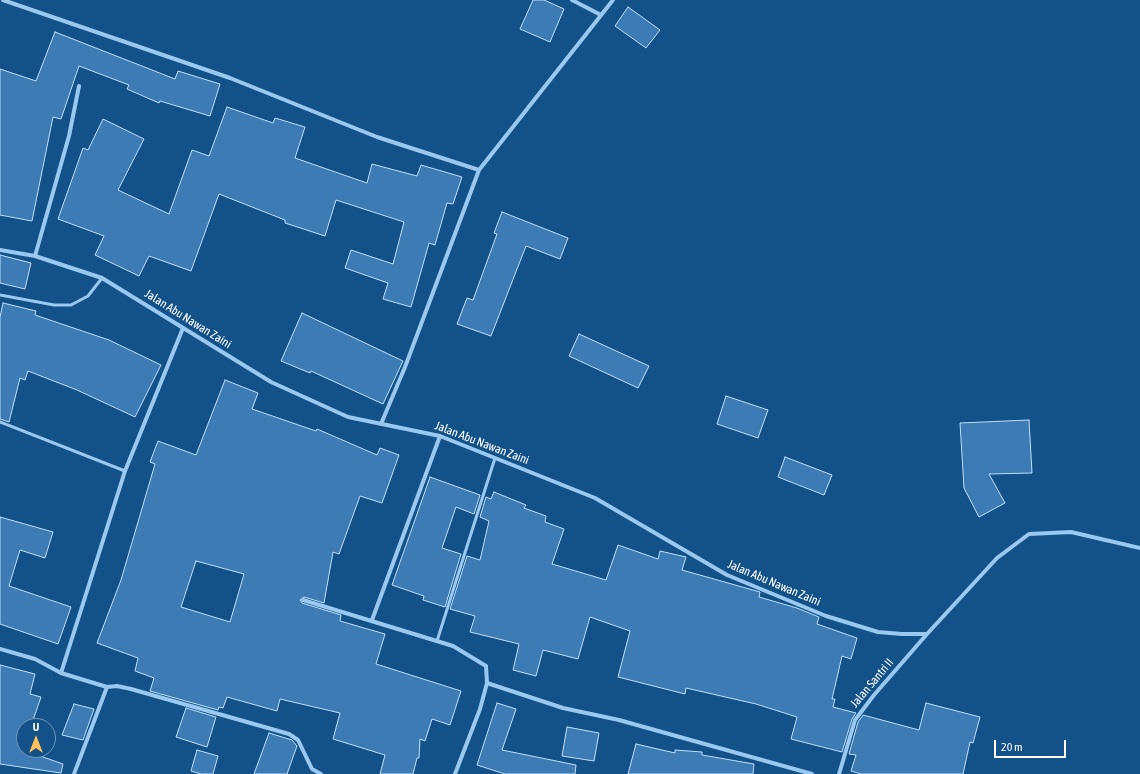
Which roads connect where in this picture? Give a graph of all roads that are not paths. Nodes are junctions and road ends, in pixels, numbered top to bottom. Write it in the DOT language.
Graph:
graph roads {
  1 [pos="3,0"];
  2 [pos="572,0"];
  3 [pos="613,0"];
  4 [pos="601,15"];
  5 [pos="80,86"];
  6 [pos="479,170"];
  7 [pos="0,250"];
  8 [pos="35,256"];
  9 [pos="102,278"];
  10 [pos="0,295"];
  11 [pos="183,328"];
  12 [pos="0,422"];
  13 [pos="381,424"];
  14 [pos="440,436"];
  15 [pos="495,458"];
  16 [pos="125,471"];
  17 [pos="1140,548"];
  18 [pos="303,600"];
  19 [pos="372,620"];
  20 [pos="927,634"];
  21 [pos="437,641"];
  22 [pos="0,650"];
  23 [pos="61,673"];
  24 [pos="487,683"];
  25 [pos="107,687"];
  26 [pos="74,774"];
  27 [pos="321,774"];
  28 [pos="455,774"];
  29 [pos="812,774"];
  30 [pos="839,774"];
  1 -- 6 [label="street"];
  2 -- 4 [label="street"];
  3 -- 4 [label="street"];
  4 -- 6 [label="street"];
  5 -- 8 [label="street"];
  6 -- 13 [label="street"];
  7 -- 8 [label="street, Jalan Abu Nawan Zaini"];
  8 -- 9 [label="street, Jalan Abu Nawan Zaini"];
  9 -- 10 [label="lane"];
  9 -- 11 [label="street, Jalan Abu Nawan Zaini"];
  11 -- 13 [label="street, Jalan Abu Nawan Zaini"];
  11 -- 16 [label="street"];
  12 -- 16 [label="lane"];
  13 -- 14 [label="street, Jalan Abu Nawan Zaini"];
  14 -- 15 [label="street, Jalan Abu Nawan Zaini"];
  14 -- 19 [label="street"];
  15 -- 20 [label="street, Jalan Abu Nawan Zaini"];
  15 -- 21 [label="lane"];
  16 -- 23 [label="street"];
  17 -- 20 [label="street, Jalan Santri II"];
  18 -- 19 [label="street"];
  19 -- 21 [label="street"];
  20 -- 30 [label="street, Jalan Santri II"];
  21 -- 24 [label="street"];
  22 -- 23 [label="street"];
  23 -- 25 [label="street"];
  24 -- 28 [label="street"];
  24 -- 29 [label="street"];
  25 -- 26 [label="street"];
  25 -- 27 [label="street"];
}
